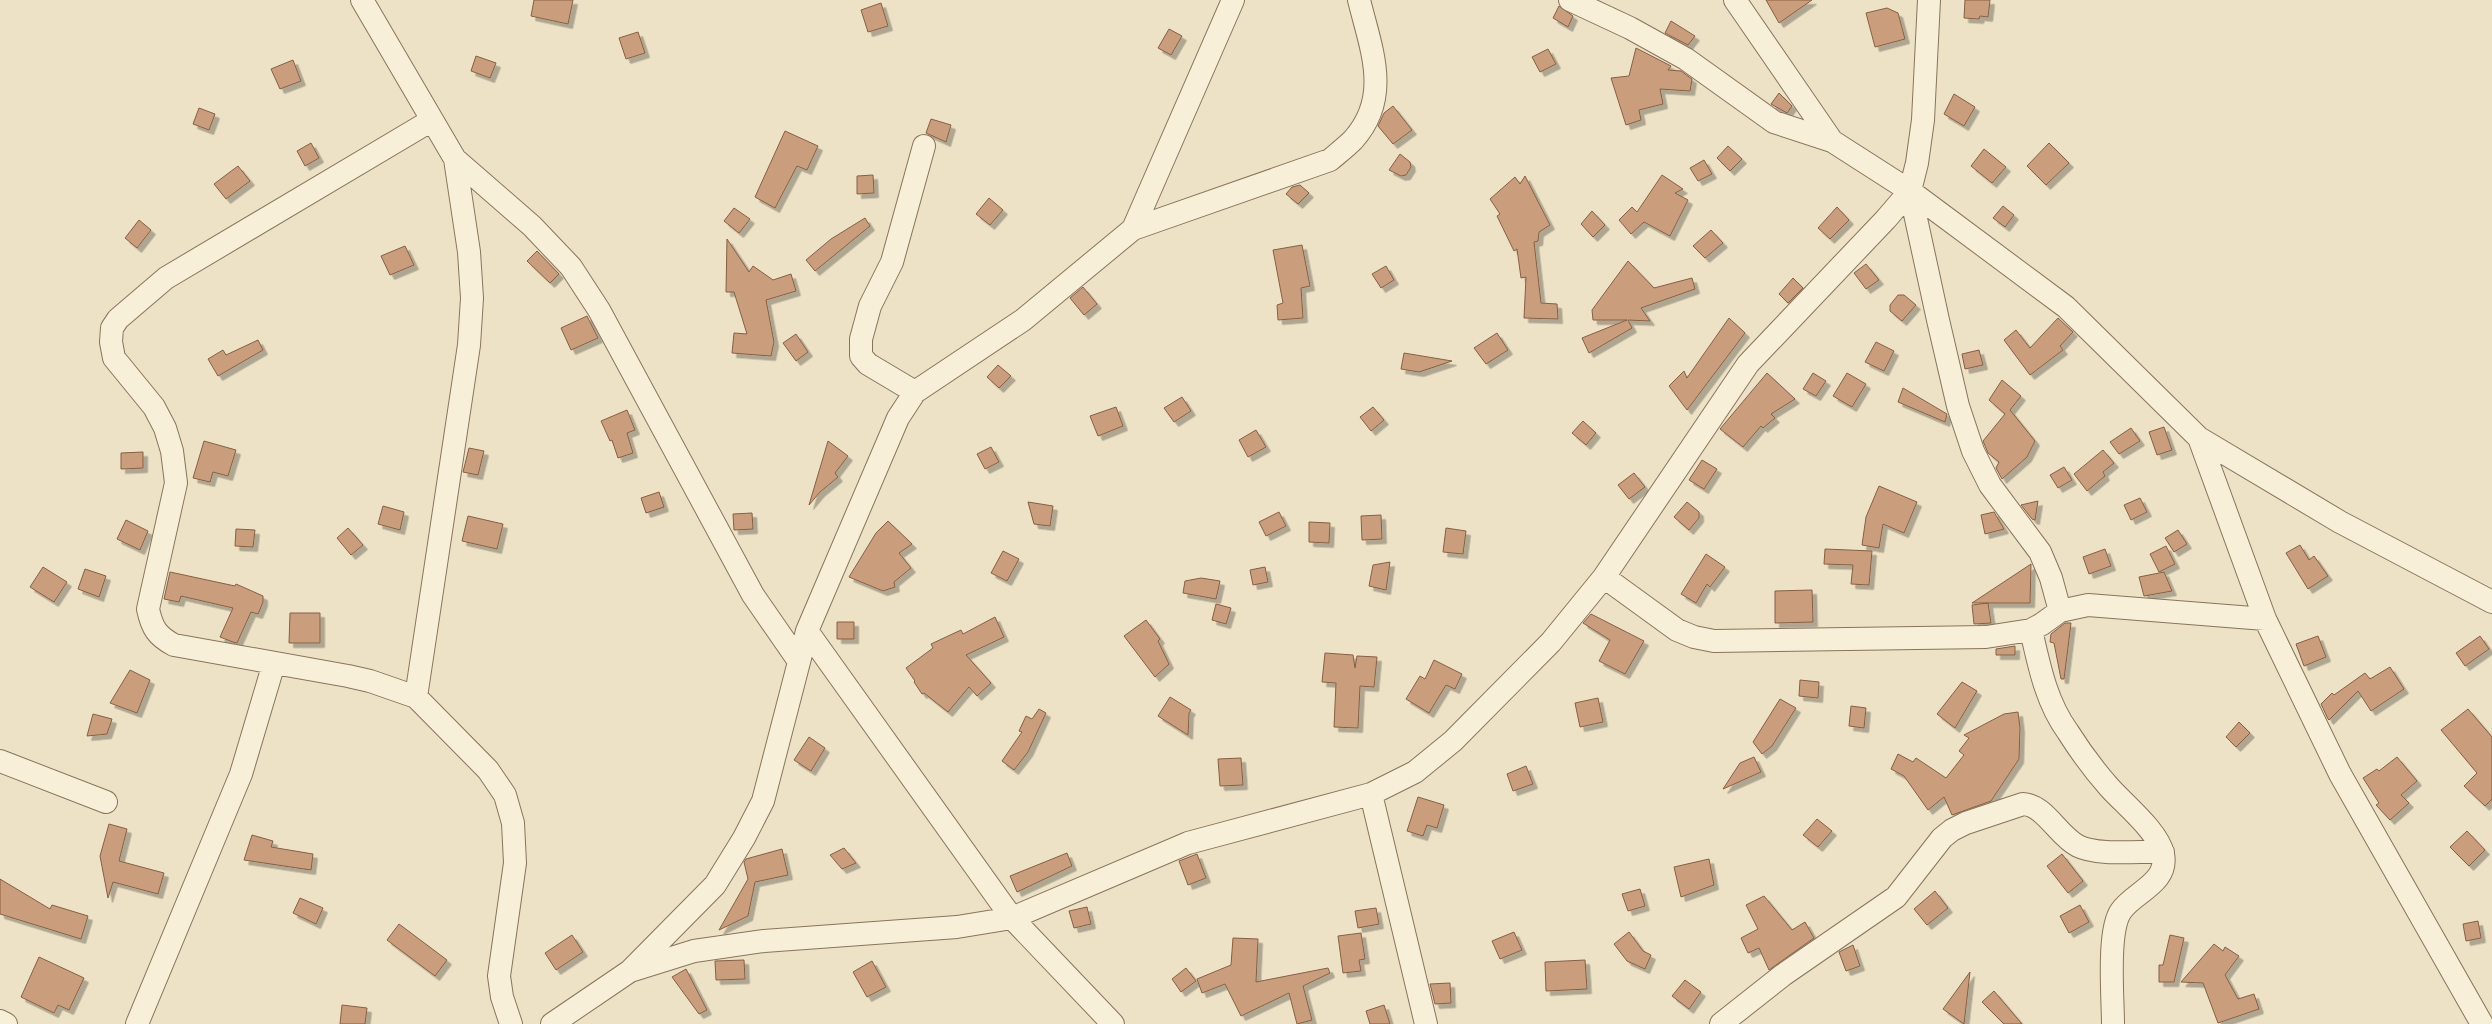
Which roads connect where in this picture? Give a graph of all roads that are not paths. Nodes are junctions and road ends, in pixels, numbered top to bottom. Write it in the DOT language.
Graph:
graph roads {
  1 [pos="362,0"];
  2 [pos="1233,0"];
  3 [pos="1359,0"];
  4 [pos="1570,0"];
  5 [pos="1736,0"];
  6 [pos="1929,0"];
  7 [pos="432,120"];
  8 [pos="1832,141"];
  9 [pos="924,146"];
  10 [pos="455,159"];
  11 [pos="1910,191"];
  12 [pos="1133,229"];
  13 [pos="915,392"];
  14 [pos="2199,438"];
  15 [pos="1604,577"];
  16 [pos="2492,602"];
  17 [pos="2060,611"];
  18 [pos="2266,619"];
  19 [pos="2031,630"];
  20 [pos="806,631"];
  21 [pos="798,660"];
  22 [pos="274,663"];
  23 [pos="416,697"];
  24 [pos="0,761"];
  25 [pos="1371,794"];
  26 [pos="106,802"];
  27 [pos="2163,852"];
  28 [pos="1012,918"];
  29 [pos="630,971"];
  30 [pos="0,1021"];
  31 [pos="6,1024"];
  32 [pos="137,1024"];
  33 [pos="511,1024"];
  34 [pos="552,1024"];
  35 [pos="1113,1024"];
  36 [pos="1426,1024"];
  37 [pos="1721,1024"];
  38 [pos="2113,1024"];
  39 [pos="2482,1024"];
  1 -- 7 [label="street"];
  2 -- 12 [label="street"];
  3 -- 12 [label="street"];
  4 -- 8 [label="street"];
  5 -- 8 [label="street"];
  6 -- 11 [label="street"];
  7 -- 10 [label="street"];
  7 -- 22 [label="street"];
  8 -- 11 [label="street"];
  9 -- 13 [label="street"];
  10 -- 21 [label="street"];
  10 -- 23 [label="street"];
  11 -- 14 [label="street"];
  11 -- 15 [label="street"];
  11 -- 17 [label="street"];
  12 -- 13 [label="street"];
  13 -- 20 [label="street"];
  14 -- 16 [label="street"];
  14 -- 18 [label="street"];
  15 -- 19 [label="street"];
  15 -- 25 [label="street"];
  17 -- 18 [label="street"];
  17 -- 19 [label="street"];
  18 -- 39 [label="street"];
  19 -- 27 [label="street"];
  20 -- 21 [label="street"];
  20 -- 28 [label="street"];
  21 -- 29 [label="street"];
  22 -- 23 [label="street"];
  22 -- 32 [label="street"];
  23 -- 33 [label="street"];
  24 -- 26 [label="street"];
  25 -- 28 [label="street"];
  25 -- 36 [label="street"];
  27 -- 37 [label="street"];
  27 -- 38 [label="street"];
  28 -- 29 [label="street"];
  28 -- 35 [label="street"];
  29 -- 34 [label="street"];
  30 -- 31 [label="street"];
}
